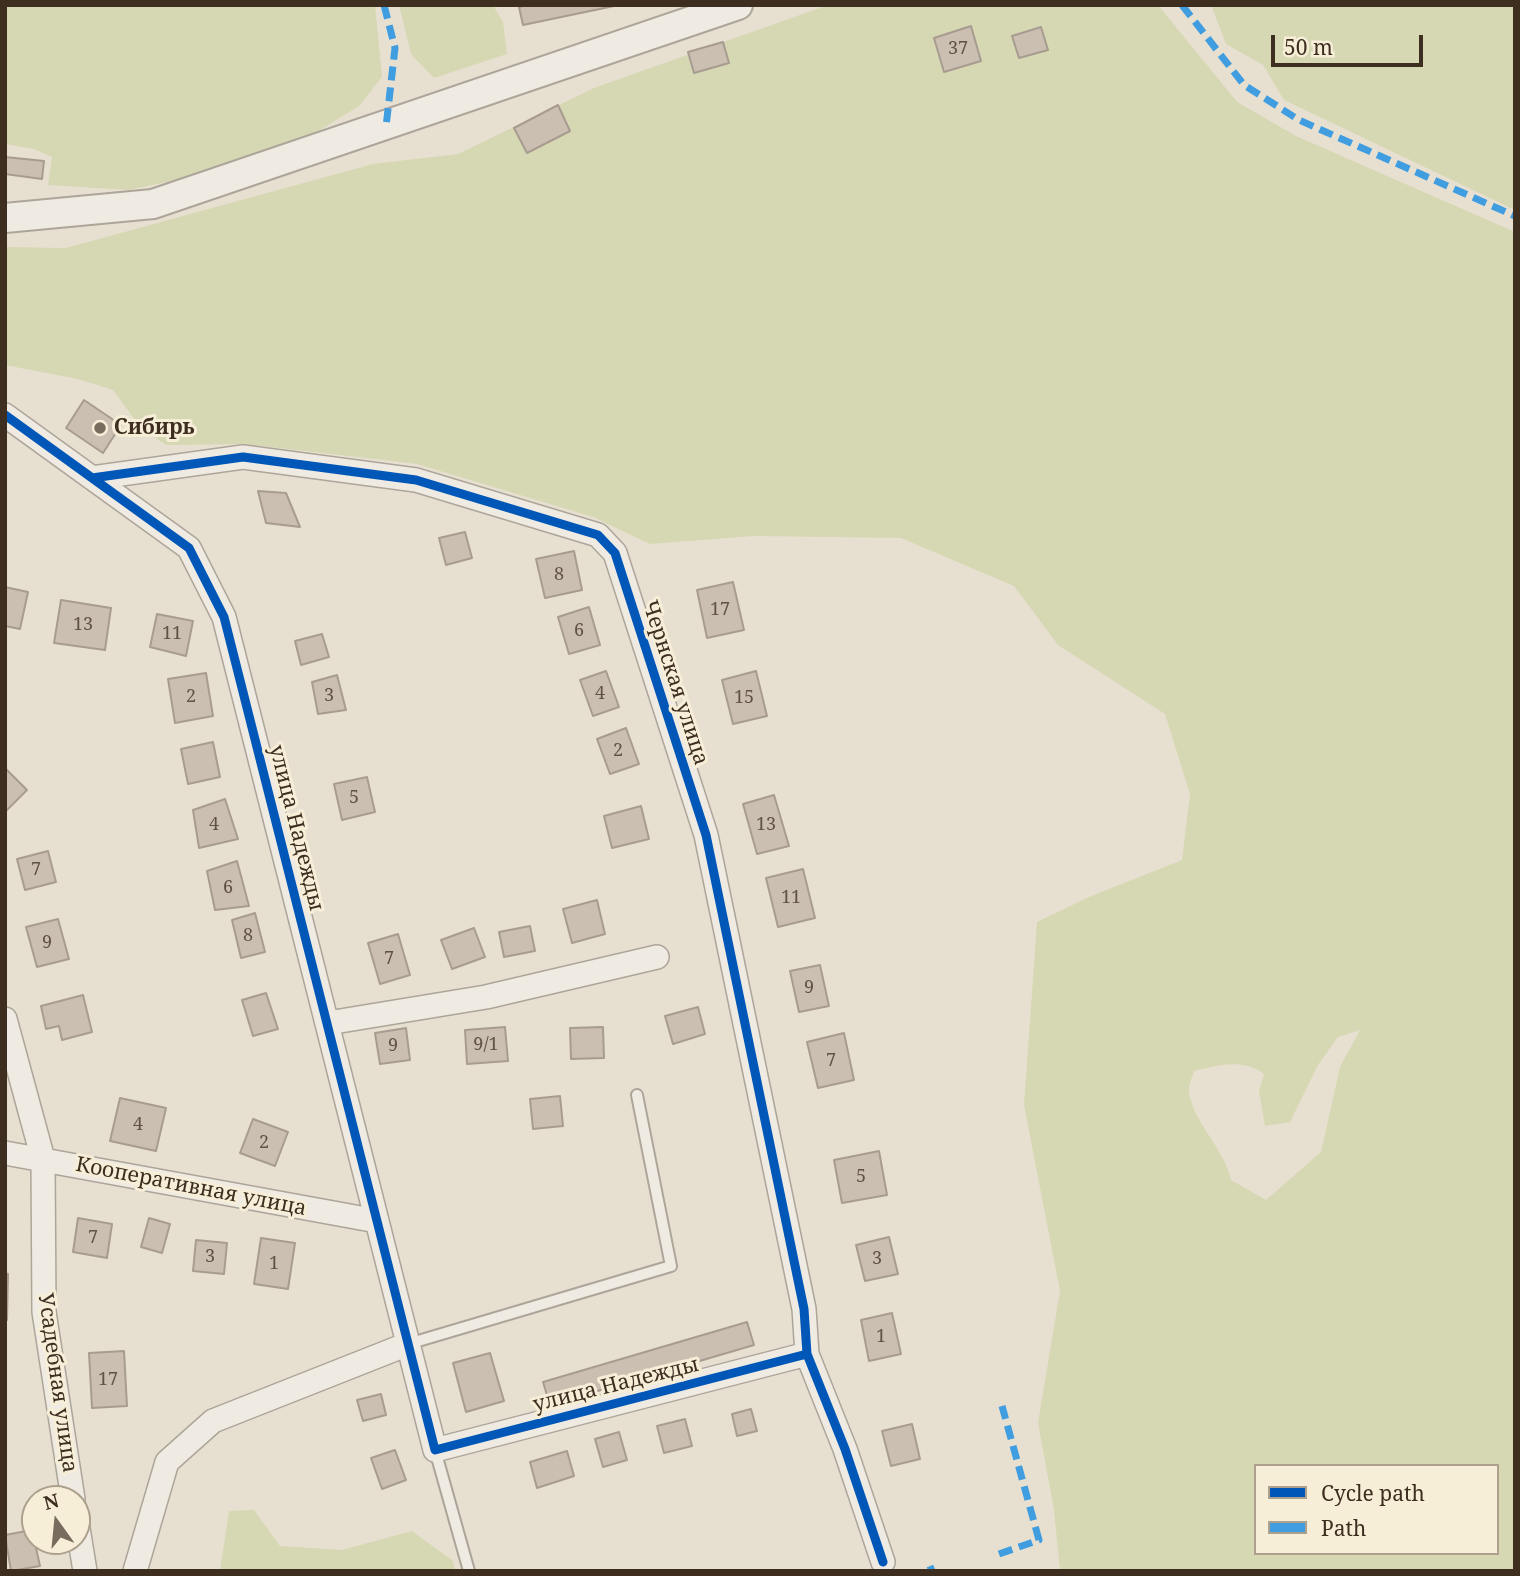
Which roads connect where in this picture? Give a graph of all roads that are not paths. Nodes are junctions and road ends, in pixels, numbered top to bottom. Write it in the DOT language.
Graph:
graph roads {
  1 [pos="738,5"];
  2 [pos="7,217"];
  3 [pos="5,415"];
  4 [pos="92,478"];
  5 [pos="657,957"];
  6 [pos="5,1019"];
  7 [pos="328,1023"];
  8 [pos="637,1095"];
  9 [pos="5,1153"];
  10 [pos="43,1159"];
  11 [pos="377,1221"];
  12 [pos="408,1344"];
  13 [pos="807,1354"];
  14 [pos="435,1450"];
  15 [pos="71,1485"];
  16 [pos="883,1562"];
  17 [pos="135,1571"];
  18 [pos="469,1571"];
  1 -- 2 [label="street"];
  3 -- 4 [label="street, улица Надежды"];
  4 -- 7 [label="street, улица Надежды"];
  4 -- 13 [label="street, Чернская улица"];
  5 -- 7 [label="street"];
  6 -- 10 [label="street, Усадебная улица"];
  7 -- 11 [label="street, улица Надежды"];
  8 -- 12 [label="lane"];
  9 -- 10 [label="street, Кооперативная улица"];
  10 -- 11 [label="street, Кооперативная улица"];
  10 -- 15 [label="street, Усадебная улица"];
  11 -- 12 [label="street, улица Надежды"];
  12 -- 14 [label="street, улица Надежды"];
  12 -- 17 [label="street"];
  13 -- 14 [label="street, улица Надежды"];
  13 -- 16 [label="street, Чернская улица"];
  14 -- 18 [label="lane"];
}
